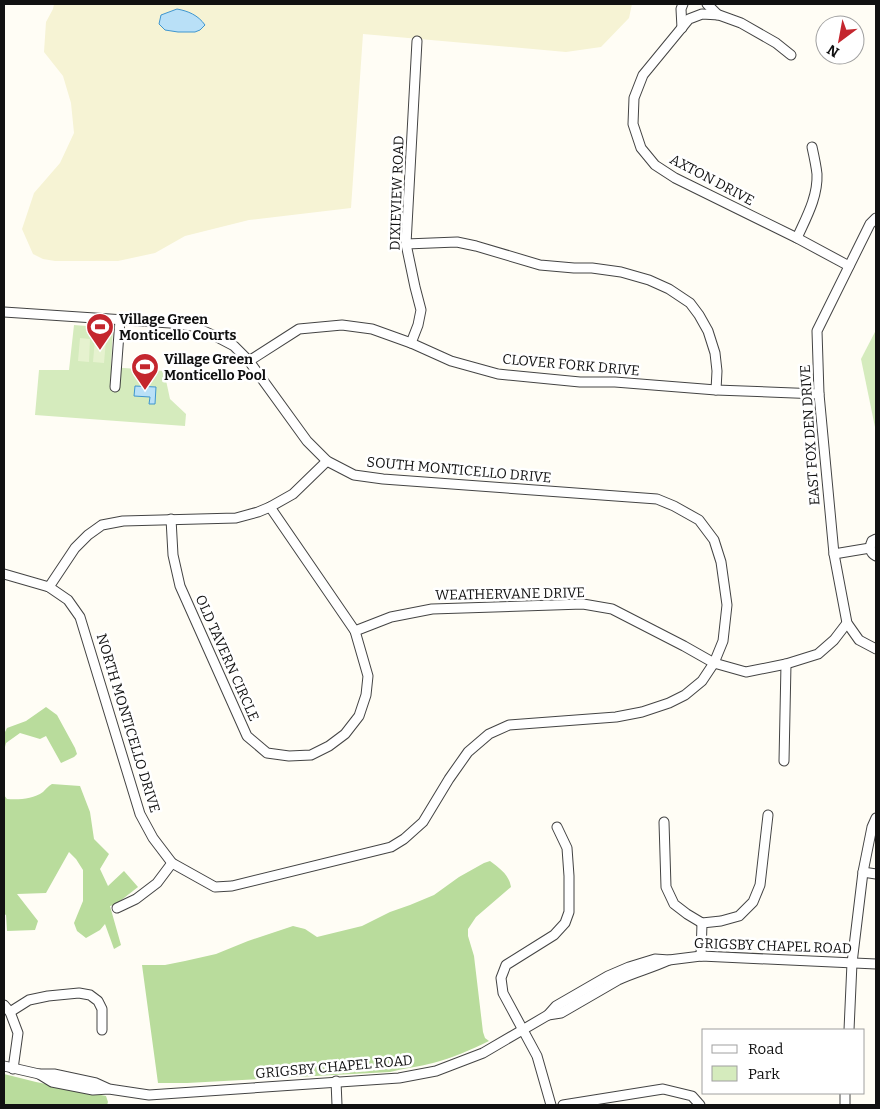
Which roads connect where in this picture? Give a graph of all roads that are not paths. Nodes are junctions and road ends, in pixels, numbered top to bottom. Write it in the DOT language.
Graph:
graph roads {
  1 [pos="683,4"];
  2 [pos="708,4"];
  3 [pos="718,15"];
  4 [pos="682,28"];
  5 [pos="417,41"];
  6 [pos="791,55"];
  7 [pos="812,146"];
  8 [pos="876,218"];
  9 [pos="797,238"];
  10 [pos="406,244"];
  11 [pos="849,266"];
  12 [pos="4,312"];
  13 [pos="120,320"];
  14 [pos="411,343"];
  15 [pos="249,361"];
  16 [pos="115,387"];
  17 [pos="716,390"];
  18 [pos="819,394"];
  19 [pos="327,461"];
  20 [pos="270,507"];
  21 [pos="171,519"];
  22 [pos="876,538"];
  23 [pos="870,548"];
  24 [pos="834,554"];
  25 [pos="876,556"];
  26 [pos="4,574"];
  27 [pos="49,587"];
  28 [pos="847,623"];
  29 [pos="355,631"];
  30 [pos="876,649"];
  31 [pos="714,663"];
  32 [pos="786,664"];
  33 [pos="784,761"];
  34 [pos="768,815"];
  35 [pos="876,818"];
  36 [pos="664,822"];
  37 [pos="557,827"];
  38 [pos="172,863"];
  39 [pos="863,872"];
  40 [pos="876,874"];
  41 [pos="116,908"];
  42 [pos="702,922"];
  43 [pos="701,956"];
  44 [pos="852,963"];
  45 [pos="876,964"];
  46 [pos="7,1009"];
  47 [pos="849,1029"];
  48 [pos="102,1030"];
  49 [pos="522,1031"];
  50 [pos="8,1068"];
  51 [pos="336,1081"];
  52 [pos="149,1094"];
  53 [pos="152,1105"];
  54 [pos="337,1105"];
  55 [pos="551,1105"];
  56 [pos="563,1105"];
  57 [pos="700,1105"];
  1 -- 4 [label="street"];
  2 -- 3 [label="street"];
  3 -- 4 [label="street, AXTON DRIVE"];
  3 -- 6 [label="street, AXTON DRIVE"];
  4 -- 9 [label="street, AXTON DRIVE"];
  5 -- 10 [label="street, DIXIEVIEW ROAD"];
  7 -- 9 [label="street"];
  8 -- 11 [label="street, EAST FOX DEN DRIVE"];
  9 -- 11 [label="street, AXTON DRIVE"];
  10 -- 14 [label="street, DIXIEVIEW ROAD"];
  10 -- 17 [label="street"];
  11 -- 18 [label="street, EAST FOX DEN DRIVE"];
  12 -- 13 [label="street, SOUTH MONTICELLO DRIVE"];
  13 -- 15 [label="street, SOUTH MONTICELLO DRIVE"];
  13 -- 16 [label="street"];
  14 -- 15 [label="street, CLOVER FORK DRIVE"];
  14 -- 17 [label="street, CLOVER FORK DRIVE"];
  15 -- 19 [label="street, SOUTH MONTICELLO DRIVE"];
  17 -- 18 [label="street, CLOVER FORK DRIVE"];
  18 -- 24 [label="street, EAST FOX DEN DRIVE"];
  19 -- 20 [label="street"];
  19 -- 31 [label="street, SOUTH MONTICELLO DRIVE"];
  20 -- 21 [label="street"];
  20 -- 29 [label="street, OLD TAVERN CIRCLE"];
  21 -- 27 [label="street"];
  21 -- 29 [label="street, OLD TAVERN CIRCLE"];
  22 -- 23 [label="street"];
  23 -- 24 [label="street"];
  23 -- 25 [label="street"];
  24 -- 28 [label="street, EAST FOX DEN DRIVE"];
  26 -- 27 [label="street, NORTH MONTICELLO DRIVE"];
  27 -- 38 [label="street, NORTH MONTICELLO DRIVE"];
  28 -- 30 [label="street, EAST FOX DEN DRIVE"];
  28 -- 32 [label="street, WEATHERVANE DRIVE"];
  29 -- 31 [label="street, WEATHERVANE DRIVE"];
  31 -- 32 [label="street, WEATHERVANE DRIVE"];
  31 -- 38 [label="street, NORTH MONTICELLO DRIVE"];
  32 -- 33 [label="street"];
  34 -- 42 [label="street"];
  35 -- 39 [label="street"];
  36 -- 42 [label="street"];
  37 -- 49 [label="street"];
  38 -- 41 [label="street"];
  39 -- 40 [label="street"];
  39 -- 44 [label="street"];
  42 -- 43 [label="street"];
  43 -- 44 [label="street, GRIGSBY CHAPEL ROAD"];
  43 -- 49 [label="street, GRIGSBY CHAPEL ROAD"];
  44 -- 45 [label="street, GRIGSBY CHAPEL ROAD"];
  44 -- 47 [label="street"];
  46 -- 48 [label="street"];
  46 -- 50 [label="street"];
  49 -- 51 [label="street, GRIGSBY CHAPEL ROAD"];
  49 -- 55 [label="street"];
  50 -- 52 [label="street, GRIGSBY CHAPEL ROAD"];
  51 -- 52 [label="street, GRIGSBY CHAPEL ROAD"];
  51 -- 54 [label="street"];
  52 -- 53 [label="street"];
  56 -- 57 [label="street"];
}
